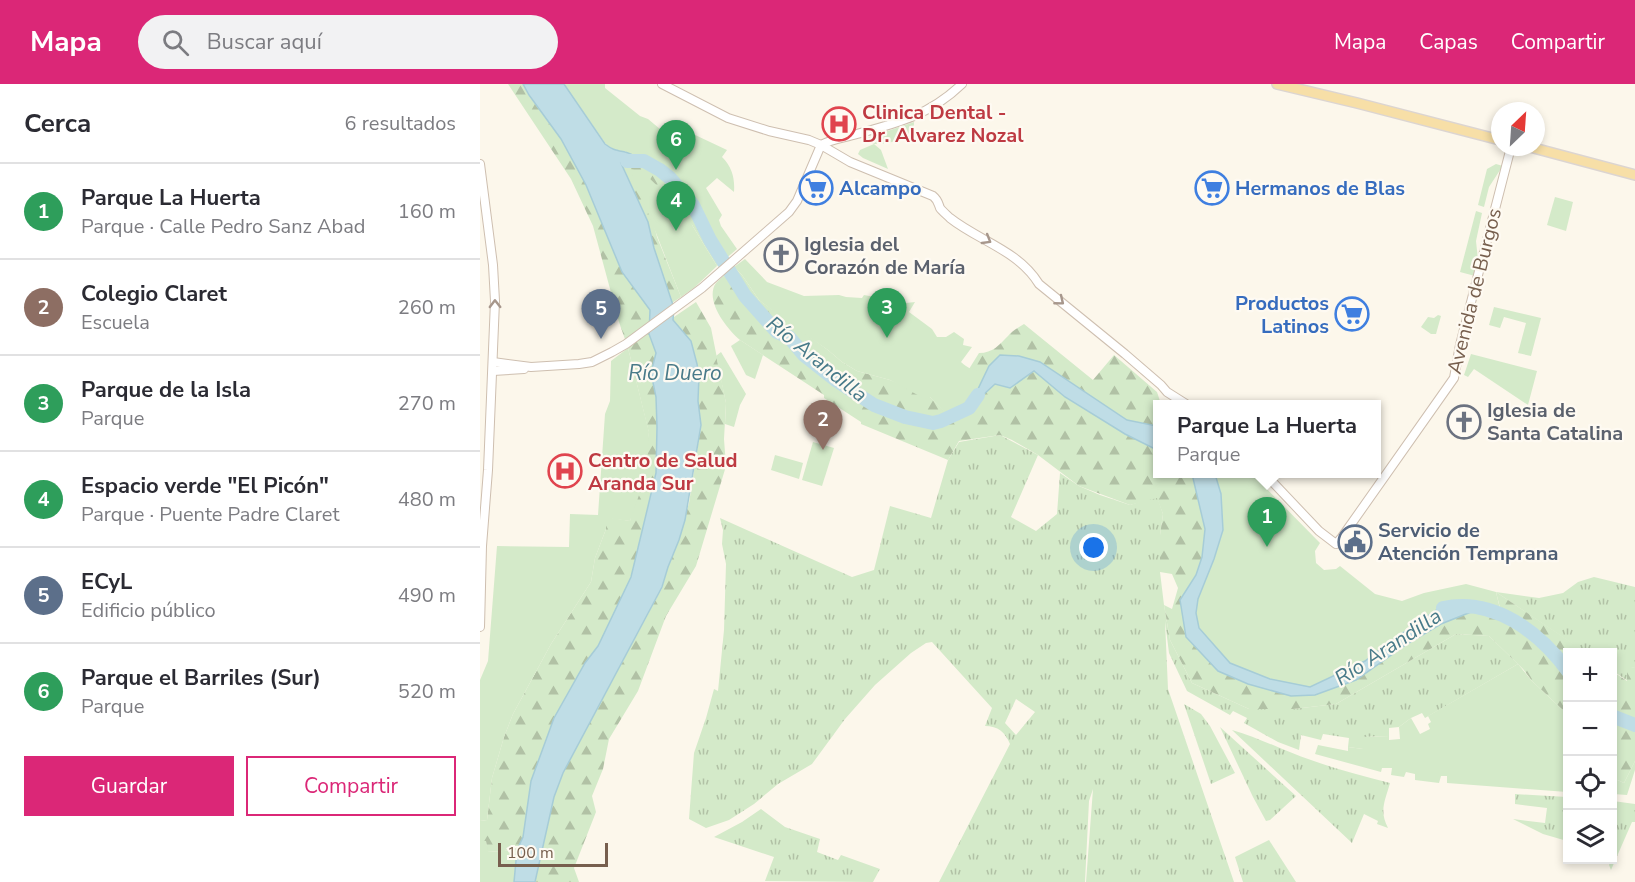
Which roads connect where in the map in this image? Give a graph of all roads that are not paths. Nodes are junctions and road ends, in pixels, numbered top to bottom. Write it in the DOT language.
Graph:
graph roads {
  1 [pos="662,84"];
  2 [pos="962,84"];
  3 [pos="1277,84"];
  4 [pos="1491,138"];
  5 [pos="820,145"];
  6 [pos="1545,151"];
  7 [pos="1509,156"];
  8 [pos="480,164"];
  9 [pos="1635,175"];
  10 [pos="493,367"];
  11 [pos="1179,400"];
  12 [pos="1268,478"];
  13 [pos="480,627"];
  1 -- 5 [label="street"];
  2 -- 5 [label="street"];
  3 -- 4 [label="main road"];
  5 -- 10 [label="street"];
  5 -- 11 [label="street, one-way"];
  6 -- 9 [label="main road"];
  7 -- 12 [label="street, Avenida de Burgos"];
  10 -- 8 [label="street, one-way"];
  10 -- 13 [label="street"];
}
